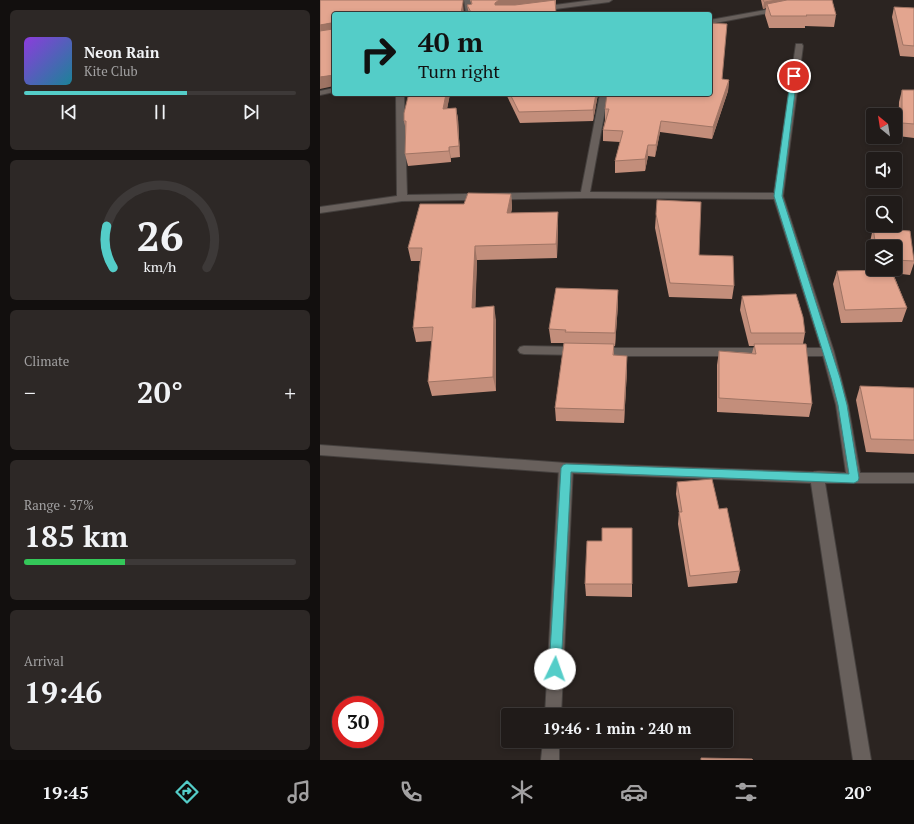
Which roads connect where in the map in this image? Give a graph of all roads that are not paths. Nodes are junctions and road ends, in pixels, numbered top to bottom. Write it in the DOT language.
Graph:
graph roads {
  1 [pos="467,0"];
  2 [pos="609,0"];
  3 [pos="791,7"];
  4 [pos="532,10"];
  5 [pos="469,12"];
  6 [pos="712,22"];
  7 [pos="798,46"];
  8 [pos="332,90"];
  9 [pos="320,93"];
  10 [pos="400,96"];
  11 [pos="604,96"];
  12 [pos="585,195"];
  13 [pos="778,196"];
  14 [pos="402,198"];
  15 [pos="320,210"];
  16 [pos="524,350"];
  17 [pos="828,352"];
  18 [pos="320,450"];
  19 [pos="566,468"];
  20 [pos="817,476"];
  21 [pos="854,478"];
  22 [pos="914,478"];
  23 [pos="553,708"];
  24 [pos="551,748"];
  25 [pos="550,760"];
  26 [pos="862,760"];
  1 -- 5 [label="street"];
  2 -- 4 [label="street"];
  3 -- 6 [label="street"];
  7 -- 13 [label="street"];
  8 -- 9 [label="street"];
  10 -- 14 [label="street"];
  11 -- 12 [label="street"];
  12 -- 13 [label="street"];
  12 -- 14 [label="street"];
  13 -- 17 [label="street"];
  14 -- 15 [label="street"];
  16 -- 17 [label="street"];
  17 -- 21 [label="street"];
  18 -- 19 [label="street"];
  19 -- 20 [label="street"];
  19 -- 23 [label="street"];
  20 -- 21 [label="street"];
  20 -- 26 [label="street"];
  21 -- 22 [label="street"];
  24 -- 25 [label="street"];
}
